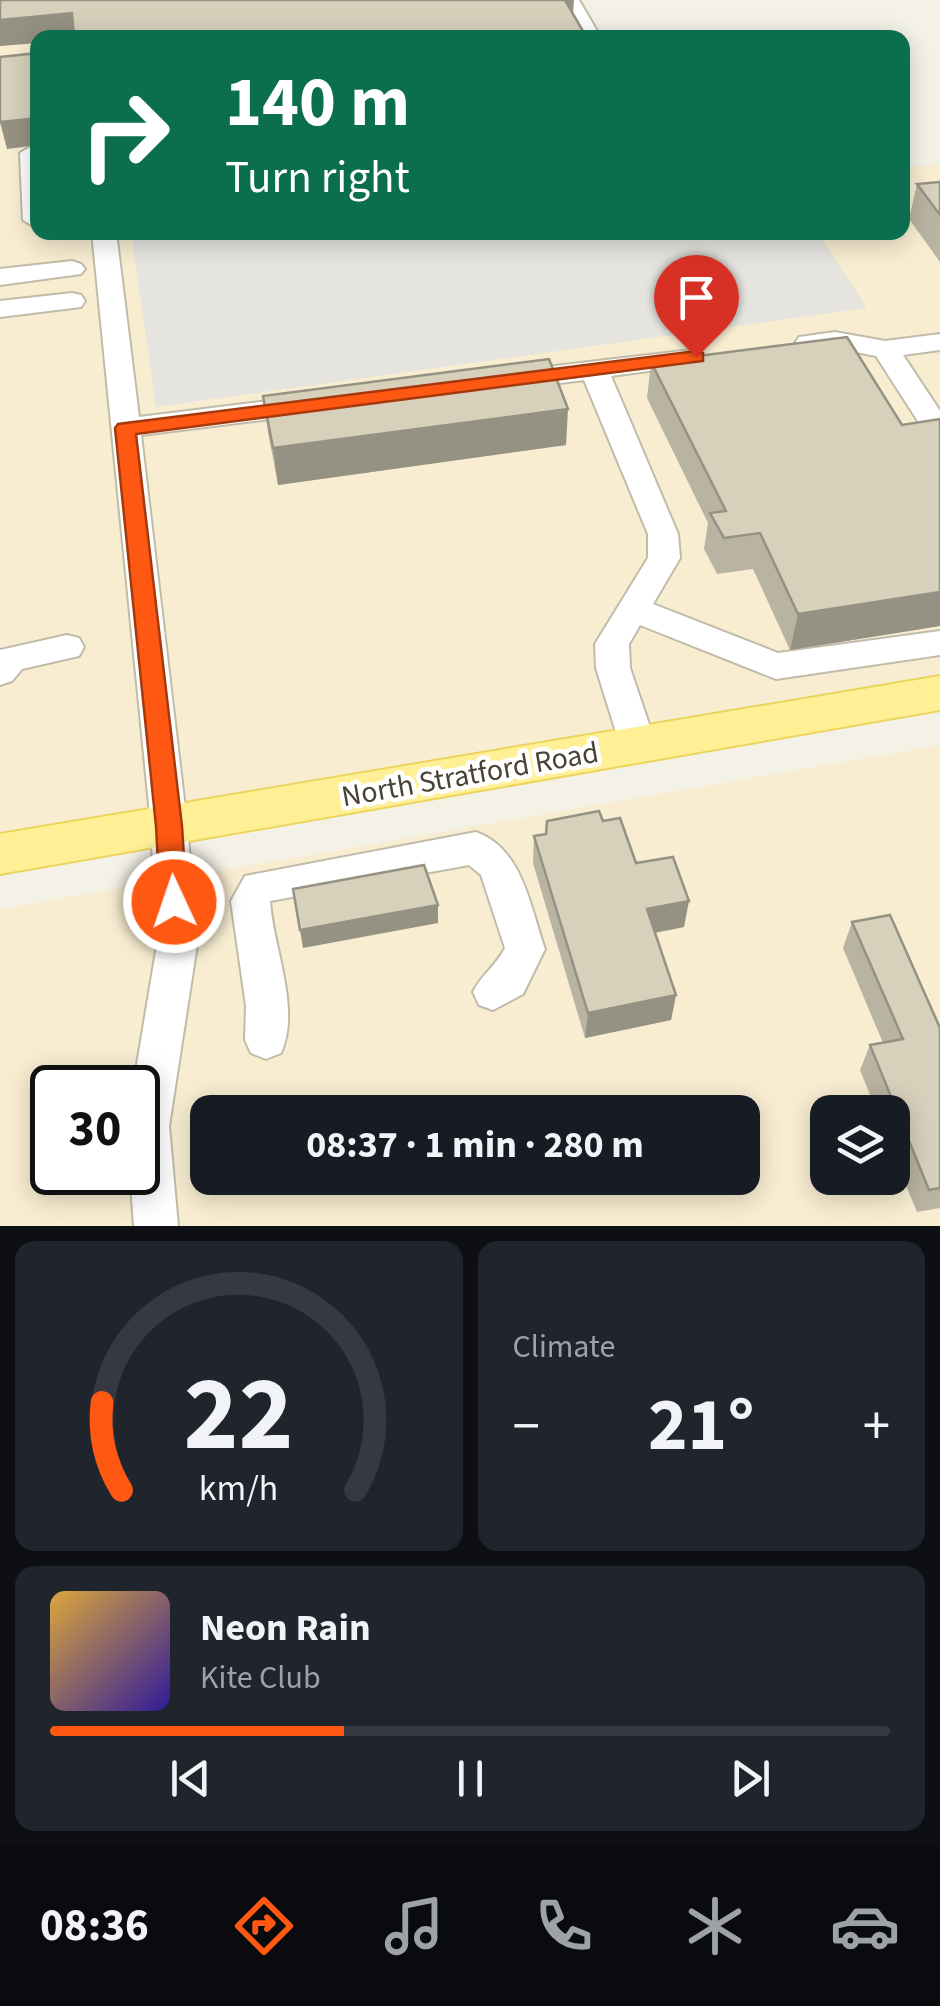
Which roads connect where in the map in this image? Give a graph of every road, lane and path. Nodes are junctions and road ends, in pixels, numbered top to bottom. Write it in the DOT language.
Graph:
graph roads {
  1 [pos="569,0"];
  2 [pos="586,30"];
  3 [pos="105,240"];
  4 [pos="72,269"];
  5 [pos="0,277"];
  6 [pos="72,300"];
  7 [pos="0,309"];
  8 [pos="940,342"];
  9 [pos="785,346"];
  10 [pos="885,350"];
  11 [pos="714,355"];
  12 [pos="594,370"];
  13 [pos="484,384"];
  14 [pos="335,402"];
  15 [pos="125,428"];
  16 [pos="940,434"];
  17 [pos="634,609"];
  18 [pos="940,643"];
  19 [pos="67,648"];
  20 [pos="0,672"];
  21 [pos="940,693"];
  22 [pos="638,745"];
  23 [pos="169,826"];
  24 [pos="0,854"];
  25 [pos="493,992"];
  26 [pos="266,1040"];
  27 [pos="156,1226"];
  1 -- 2 [label="street"];
  3 -- 15 [label="street"];
  4 -- 5 [label="street"];
  6 -- 7 [label="street"];
  8 -- 10 [label="street"];
  9 -- 10 [label="street"];
  10 -- 16 [label="street"];
  11 -- 12 [label="street"];
  12 -- 13 [label="street"];
  12 -- 17 [label="street"];
  14 -- 15 [label="street"];
  15 -- 23 [label="street"];
  17 -- 18 [label="street"];
  17 -- 22 [label="street"];
  19 -- 20 [label="street"];
  21 -- 22 [label="main road, North Stratford Road"];
  22 -- 23 [label="main road, North Stratford Road"];
  23 -- 24 [label="main road, North Stratford Road"];
  23 -- 27 [label="street"];
  25 -- 26 [label="street"];
}
